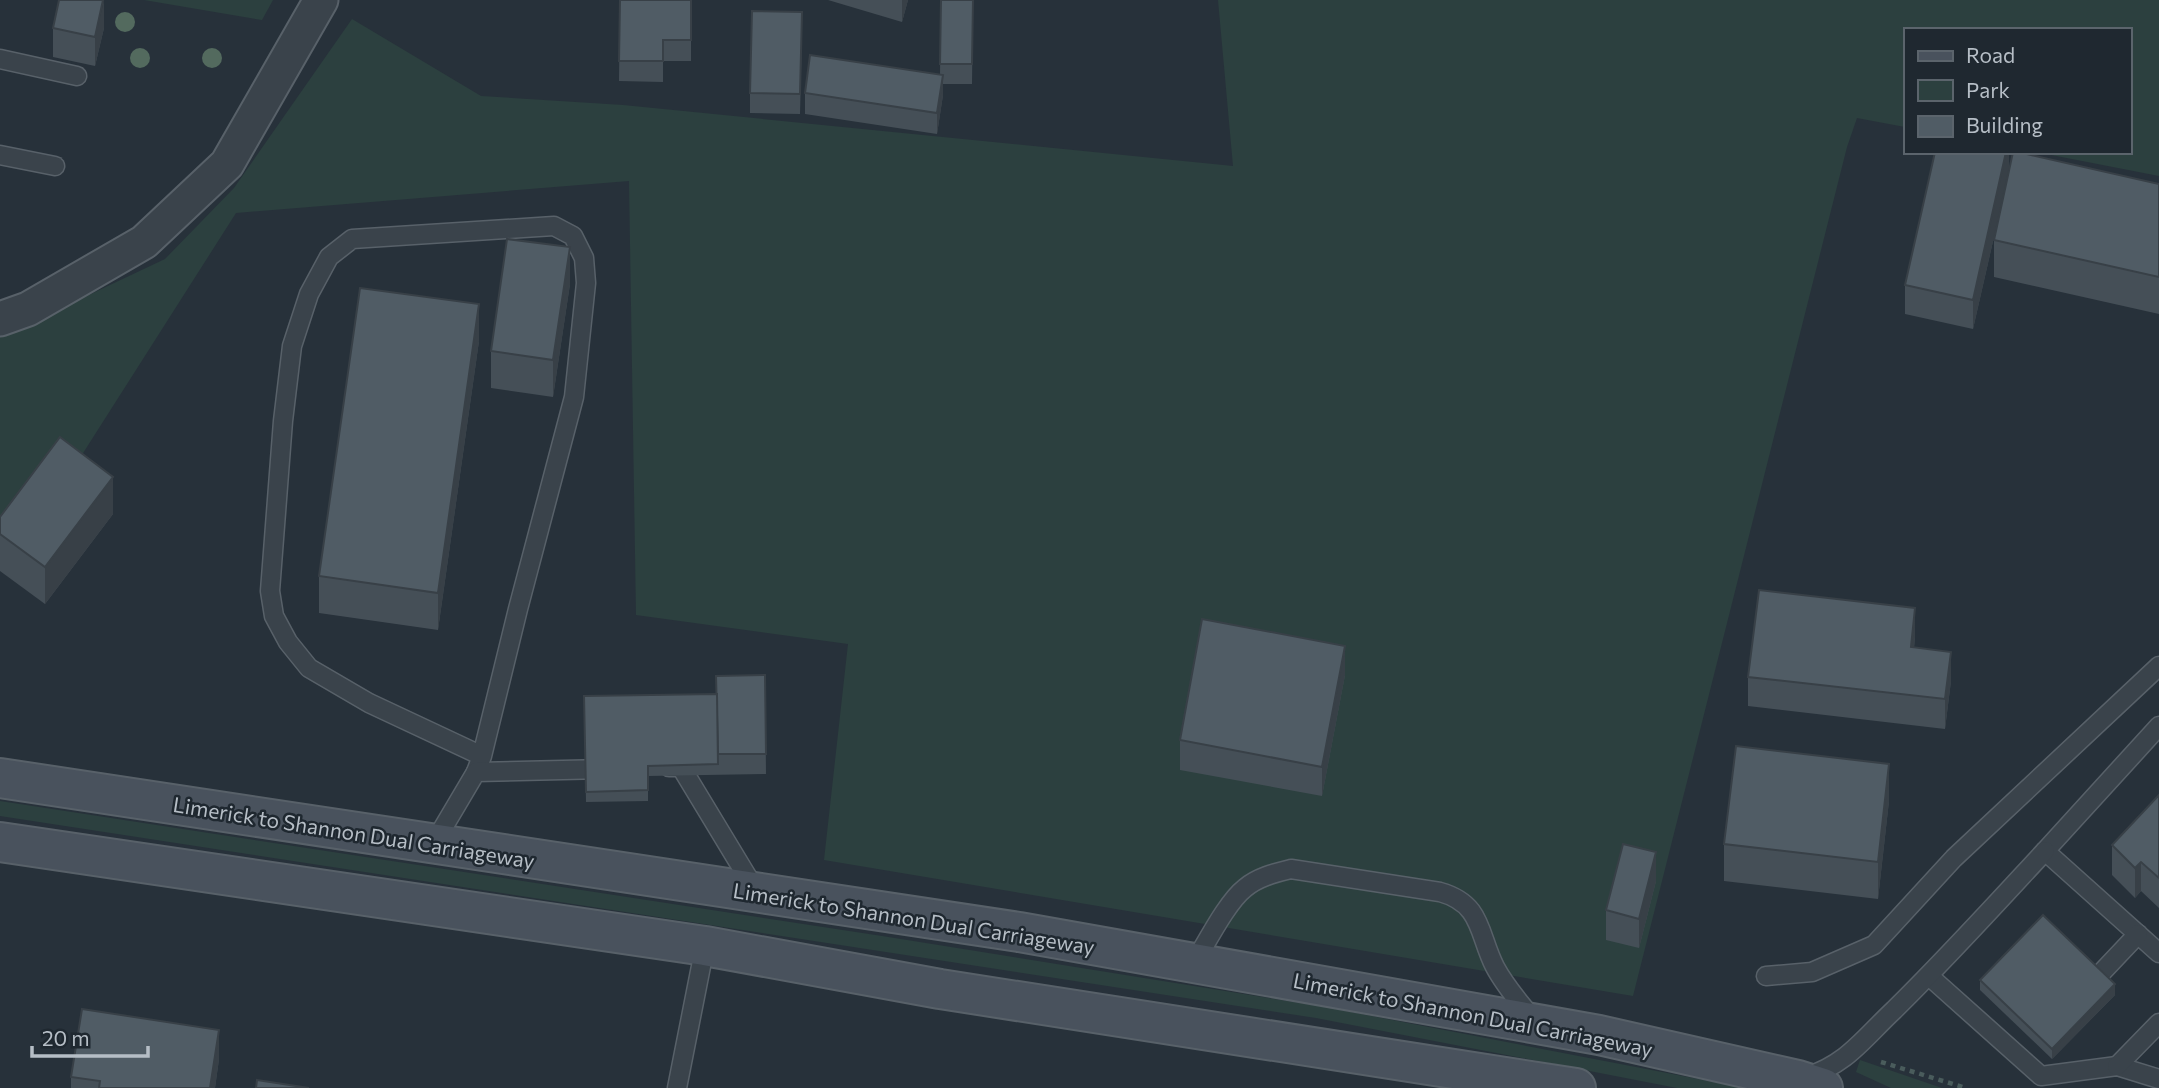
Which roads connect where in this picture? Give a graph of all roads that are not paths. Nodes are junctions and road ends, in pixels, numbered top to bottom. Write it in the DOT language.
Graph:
graph roads {
  1 [pos="321,0"];
  2 [pos="0,59"];
  3 [pos="77,76"];
  4 [pos="0,155"];
  5 [pos="55,166"];
  6 [pos="0,319"];
  7 [pos="2159,666"];
  8 [pos="2159,726"];
  9 [pos="479,764"];
  10 [pos="654,767"];
  11 [pos="626,768"];
  12 [pos="0,778"];
  13 [pos="0,842"];
  14 [pos="434,844"];
  15 [pos="2046,851"];
  16 [pos="758,894"];
  17 [pos="2138,934"];
  18 [pos="705,946"];
  19 [pos="2159,953"];
  20 [pos="1194,963"];
  21 [pos="1766,976"];
  22 [pos="1929,976"];
  23 [pos="2075,1001"];
  24 [pos="2159,1023"];
  25 [pos="1551,1026"];
  26 [pos="2117,1066"];
  27 [pos="2159,1079"];
  28 [pos="1811,1084"];
  29 [pos="677,1088"];
  30 [pos="1576,1088"];
  1 -- 6 [label="street"];
  2 -- 3 [label="lane"];
  4 -- 5 [label="lane"];
  7 -- 21 [label="lane"];
  8 -- 15 [label="lane"];
  9 -- 9 [label="lane"];
  9 -- 11 [label="lane"];
  9 -- 14 [label="lane"];
  10 -- 16 [label="lane"];
  12 -- 14 [label="main road, Limerick to Shannon Dual Carriageway"];
  13 -- 18 [label="main road"];
  14 -- 16 [label="main road, Limerick to Shannon Dual Carriageway"];
  15 -- 17 [label="lane"];
  15 -- 22 [label="lane"];
  16 -- 20 [label="main road, Limerick to Shannon Dual Carriageway"];
  17 -- 19 [label="lane"];
  17 -- 23 [label="lane"];
  18 -- 29 [label="lane"];
  18 -- 30 [label="main road"];
  20 -- 25 [label="main road, Limerick to Shannon Dual Carriageway"];
  20 -- 25 [label="lane"];
  22 -- 26 [label="lane"];
  22 -- 28 [label="lane"];
  24 -- 26 [label="lane"];
  25 -- 28 [label="main road, Limerick to Shannon Dual Carriageway"];
  26 -- 27 [label="lane"];
}
